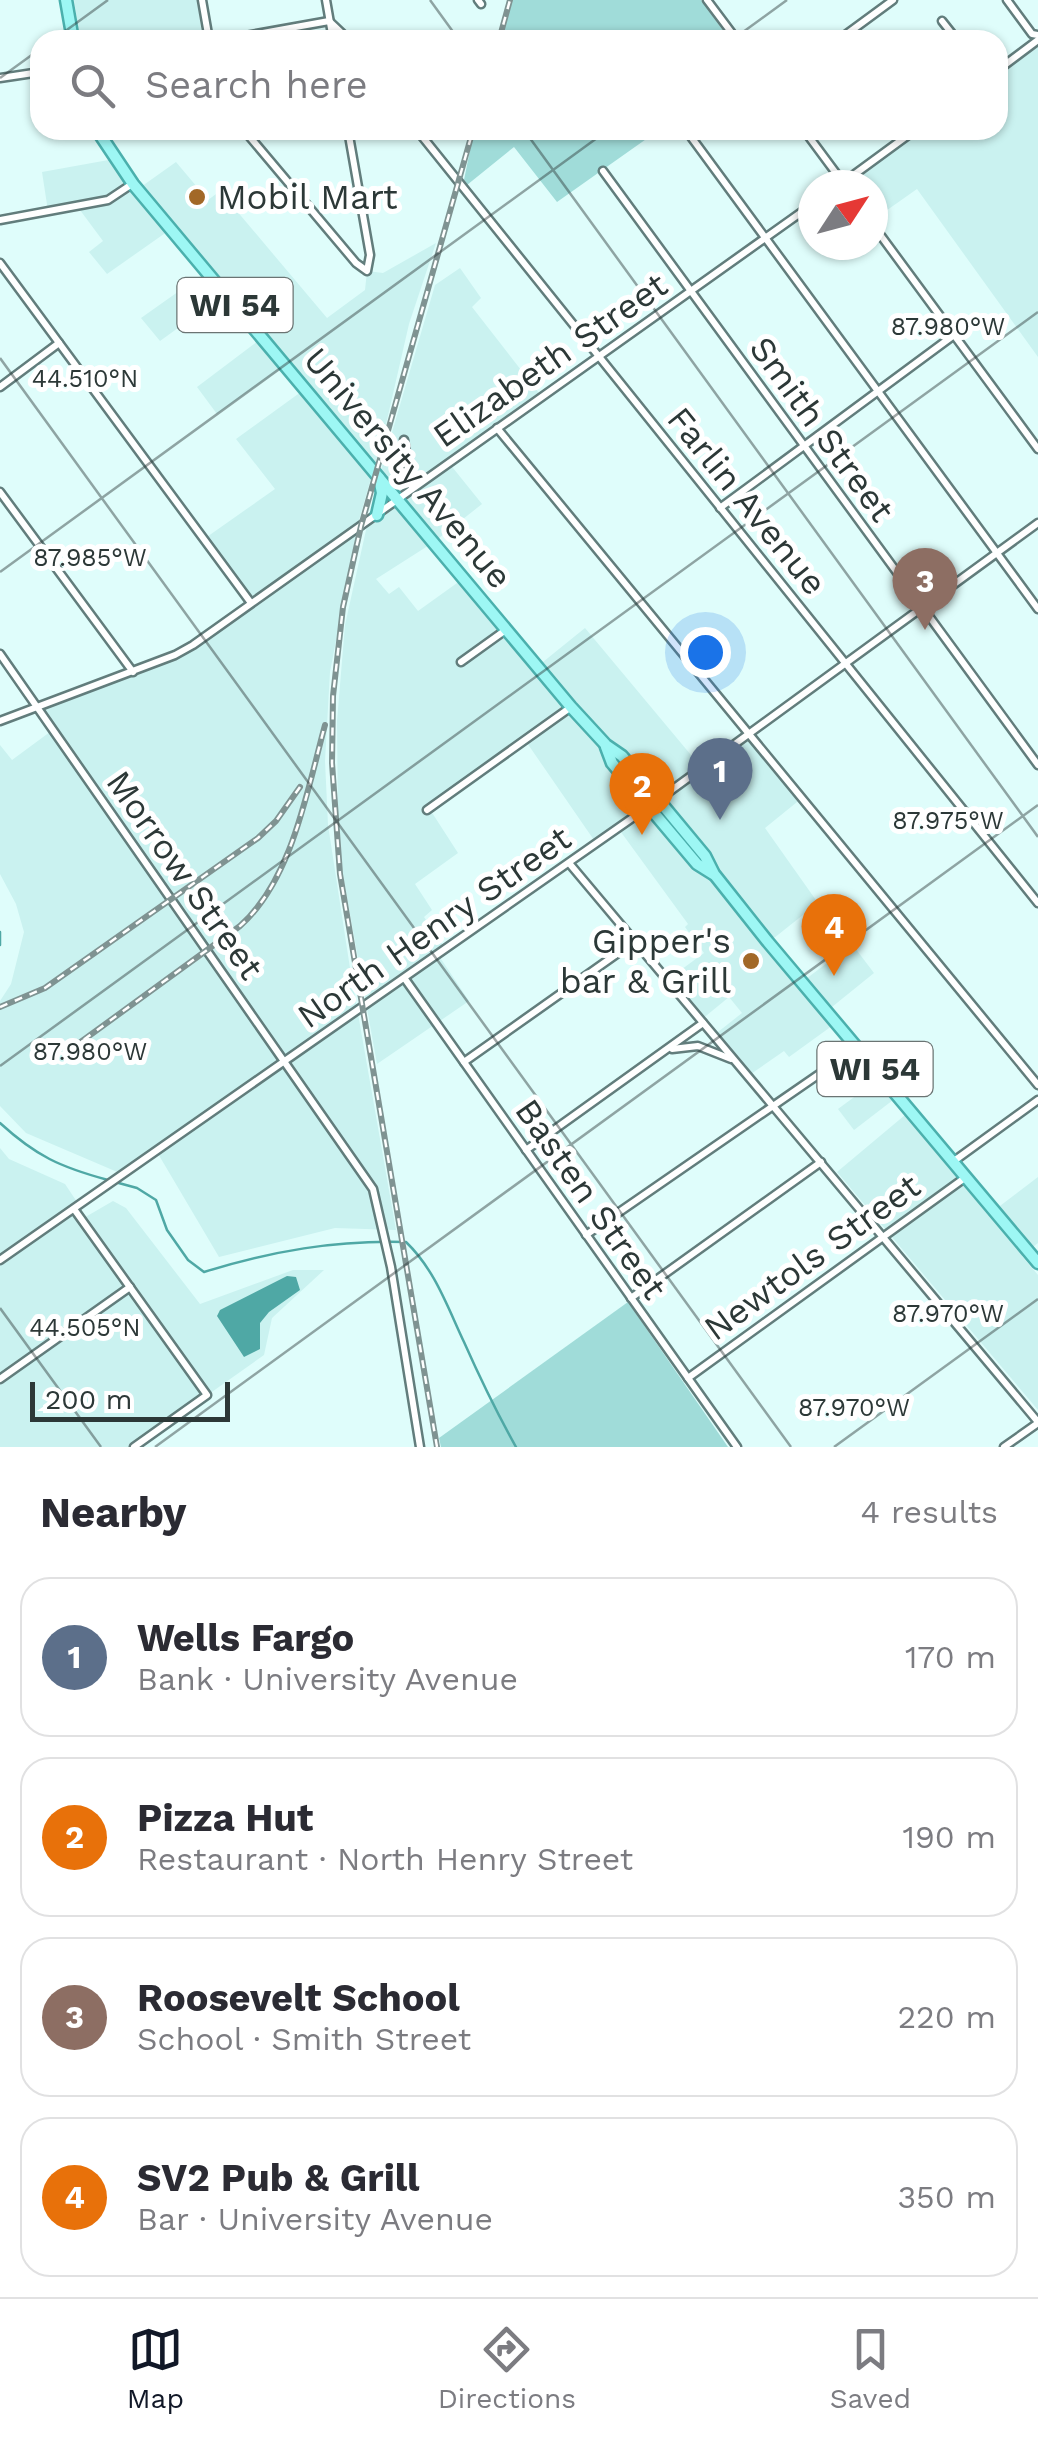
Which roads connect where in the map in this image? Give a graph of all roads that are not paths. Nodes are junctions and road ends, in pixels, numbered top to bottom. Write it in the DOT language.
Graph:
graph roads {
  1 [pos="66,0"];
  2 [pos="202,0"];
  3 [pos="326,0"];
  4 [pos="707,0"];
  5 [pos="893,0"];
  6 [pos="1007,0"];
  7 [pos="330,21"];
  8 [pos="942,21"];
  9 [pos="71,30"];
  10 [pos="206,30"];
  11 [pos="279,30"];
  12 [pos="331,30"];
  13 [pos="339,30"];
  14 [pos="730,30"];
  15 [pos="852,30"];
  16 [pos="949,30"];
  17 [pos="1038,38"];
  18 [pos="1008,62"];
  19 [pos="30,74"];
  20 [pos="0,78"];
  21 [pos="104,140"];
  22 [pos="252,140"];
  23 [pos="350,140"];
  24 [pos="425,140"];
  25 [pos="693,140"];
  26 [pos="811,140"];
  27 [pos="902,140"];
  28 [pos="833,170"];
  29 [pos="862,170"];
  30 [pos="604,171"];
  31 [pos="133,184"];
  32 [pos="798,215"];
  33 [pos="0,220"];
  34 [pos="765,238"];
  35 [pos="888,245"];
  36 [pos="0,263"];
  37 [pos="690,292"];
  38 [pos="954,335"];
  39 [pos="59,343"];
  40 [pos="598,356"];
  41 [pos="0,386"];
  42 [pos="878,392"];
  43 [pos="498,428"];
  44 [pos="404,440"];
  45 [pos="804,446"];
  46 [pos="1038,449"];
  47 [pos="379,477"];
  48 [pos="412,488"];
  49 [pos="0,492"];
  50 [pos="398,499"];
  51 [pos="720,508"];
  52 [pos="376,514"];
  53 [pos="1038,522"];
  54 [pos="997,553"];
  55 [pos="251,603"];
  56 [pos="922,607"];
  57 [pos="1038,609"];
  58 [pos="507,629"];
  59 [pos="0,654"];
  60 [pos="461,662"];
  61 [pos="845,663"];
  62 [pos="133,672"];
  63 [pos="39,706"];
  64 [pos="571,707"];
  65 [pos="0,721"];
  66 [pos="748,733"];
  67 [pos="1038,764"];
  68 [pos="653,803"];
  69 [pos="426,810"];
  70 [pos="569,863"];
  71 [pos="1038,903"];
  72 [pos="635,941"];
  73 [pos="405,979"];
  74 [pos="704,1023"];
  75 [pos="857,1048"];
  76 [pos="662,1053"];
  77 [pos="285,1062"];
  78 [pos="464,1062"];
  79 [pos="738,1064"];
  80 [pos="1038,1085"];
  81 [pos="1038,1100"];
  82 [pos="772,1104"];
  83 [pos="526,1150"];
  84 [pos="821,1162"];
  85 [pos="953,1162"];
  86 [pos="966,1177"];
  87 [pos="74,1208"];
  88 [pos="586,1235"];
  89 [pos="884,1238"];
  90 [pos="0,1260"];
  91 [pos="1038,1263"];
  92 [pos="130,1287"];
  93 [pos="631,1298"];
  94 [pos="688,1378"];
  95 [pos="0,1380"];
  96 [pos="1038,1422"];
  97 [pos="134,1447"];
  98 [pos="420,1447"];
  99 [pos="737,1447"];
  100 [pos="1004,1447"];
  1 -- 9 [label="main road"];
  2 -- 10 [label="street"];
  3 -- 7 [label="street"];
  4 -- 14 [label="street"];
  5 -- 15 [label="street"];
  6 -- 17 [label="street"];
  7 -- 11 [label="street"];
  7 -- 12 [label="street"];
  7 -- 13 [label="street"];
  8 -- 16 [label="street"];
  17 -- 18 [label="street"];
  19 -- 20 [label="street"];
  21 -- 31 [label="main road, University Avenue / WI 54"];
  22 -- 23 [label="street"];
  24 -- 40 [label="street, Farlin Avenue"];
  25 -- 34 [label="street"];
  26 -- 28 [label="street"];
  27 -- 29 [label="street"];
  30 -- 37 [label="street, Smith Street"];
  31 -- 33 [label="street"];
  31 -- 47 [label="main road, University Avenue / WI 54"];
  32 -- 34 [label="street, Elizabeth Street"];
  34 -- 37 [label="street, Elizabeth Street"];
  34 -- 42 [label="street"];
  35 -- 38 [label="street"];
  36 -- 39 [label="street"];
  37 -- 40 [label="street, Elizabeth Street"];
  37 -- 45 [label="street, Smith Street"];
  38 -- 42 [label="street"];
  38 -- 46 [label="street"];
  39 -- 41 [label="street"];
  39 -- 55 [label="street"];
  40 -- 43 [label="street, Elizabeth Street"];
  40 -- 51 [label="street, Farlin Avenue"];
  42 -- 45 [label="street"];
  42 -- 54 [label="street"];
  43 -- 48 [label="street, Elizabeth Street"];
  43 -- 66 [label="street"];
  44 -- 48 [label="street"];
  45 -- 51 [label="street"];
  45 -- 56 [label="street, Smith Street"];
  47 -- 50 [label="main road, University Avenue / WI 54"];
  47 -- 52 [label="main road"];
  48 -- 50 [label="street, Elizabeth Street"];
  49 -- 62 [label="street"];
  50 -- 52 [label="street, Elizabeth Street"];
  50 -- 58 [label="main road, University Avenue / WI 54"];
  51 -- 61 [label="street, Farlin Avenue"];
  52 -- 55 [label="street, Elizabeth Street"];
  53 -- 54 [label="street, North Henry Street"];
  54 -- 56 [label="street, North Henry Street"];
  54 -- 57 [label="street"];
  55 -- 62 [label="street, Elizabeth Street"];
  56 -- 61 [label="street, North Henry Street"];
  56 -- 67 [label="street, Smith Street"];
  58 -- 60 [label="street"];
  58 -- 64 [label="main road, University Avenue / WI 54"];
  59 -- 63 [label="street, Morrow Street"];
  61 -- 66 [label="street, North Henry Street"];
  61 -- 71 [label="street, Farlin Avenue"];
  62 -- 63 [label="street, Elizabeth Street"];
  63 -- 65 [label="street, Elizabeth Street"];
  63 -- 77 [label="street, Morrow Street"];
  64 -- 68 [label="main road, University Avenue / WI 54"];
  64 -- 69 [label="street"];
  66 -- 68 [label="street, North Henry Street"];
  66 -- 80 [label="street"];
  68 -- 70 [label="street, North Henry Street"];
  68 -- 75 [label="main road, University Avenue / WI 54"];
  70 -- 72 [label="street"];
  70 -- 73 [label="street, North Henry Street"];
  72 -- 74 [label="street"];
  72 -- 78 [label="street"];
  73 -- 77 [label="street, North Henry Street"];
  73 -- 78 [label="street, Basten Street"];
  74 -- 76 [label="street"];
  74 -- 79 [label="street"];
  75 -- 82 [label="street"];
  75 -- 85 [label="main road, University Avenue / WI 54"];
  76 -- 79 [label="street"];
  76 -- 83 [label="street"];
  77 -- 87 [label="street, North Henry Street"];
  77 -- 98 [label="street, Morrow Street"];
  78 -- 83 [label="street, Basten Street"];
  79 -- 82 [label="street"];
  81 -- 85 [label="street, Newtols Street"];
  82 -- 84 [label="street"];
  82 -- 88 [label="street"];
  83 -- 88 [label="street, Basten Street"];
  84 -- 89 [label="street"];
  84 -- 93 [label="street"];
  85 -- 86 [label="main road, University Avenue / WI 54"];
  86 -- 89 [label="street, Newtols Street"];
  86 -- 91 [label="main road, University Avenue / WI 54"];
  87 -- 90 [label="street, North Henry Street"];
  87 -- 92 [label="street"];
  88 -- 93 [label="street, Basten Street"];
  89 -- 94 [label="street, Newtols Street"];
  89 -- 96 [label="street"];
  92 -- 95 [label="street"];
  92 -- 97 [label="street"];
  93 -- 94 [label="street, Basten Street"];
  94 -- 99 [label="street, Basten Street"];
  96 -- 100 [label="street"];
}
